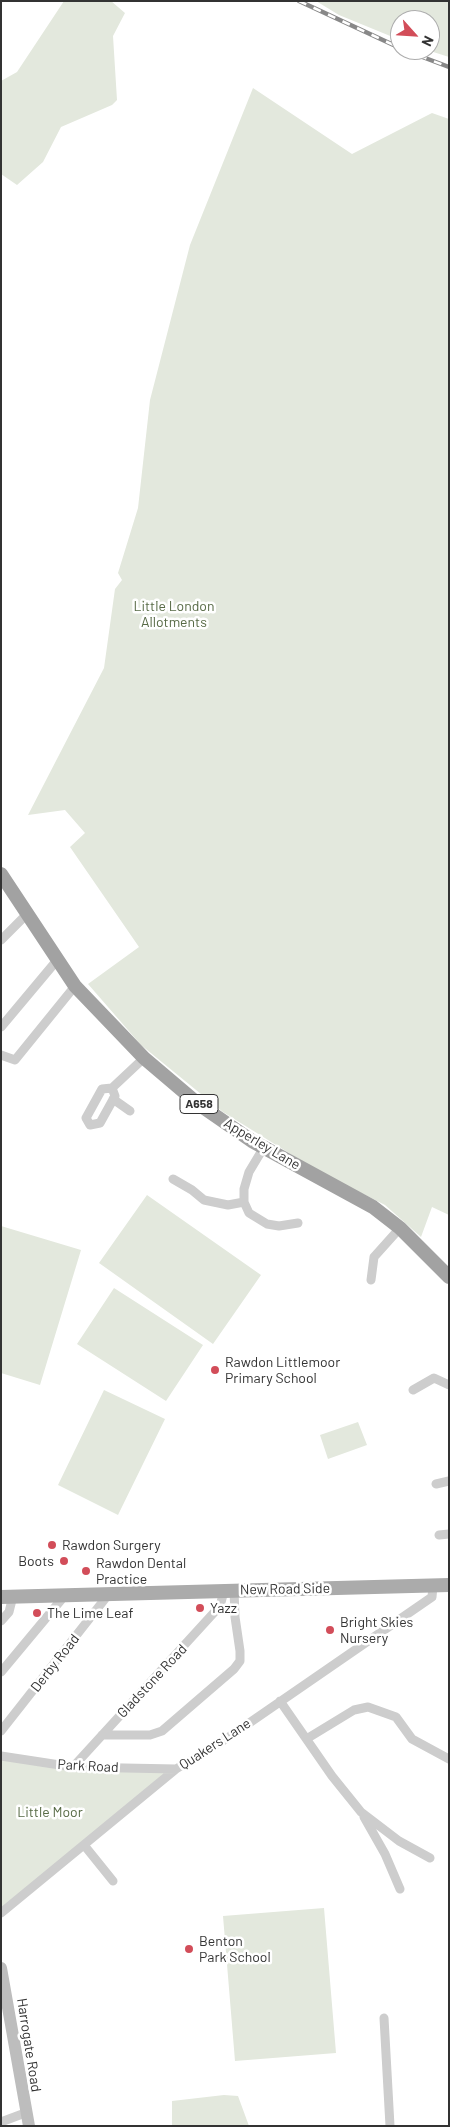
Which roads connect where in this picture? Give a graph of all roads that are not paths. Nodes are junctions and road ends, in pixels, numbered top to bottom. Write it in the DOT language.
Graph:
graph roads {
  1 [pos="1,874"];
  2 [pos="28,913"];
  3 [pos="1,940"];
  4 [pos="58,959"];
  5 [pos="75,986"];
  6 [pos="1,1028"];
  7 [pos="1,1055"];
  8 [pos="144,1058"];
  9 [pos="112,1088"];
  10 [pos="113,1099"];
  11 [pos="130,1111"];
  12 [pos="264,1147"];
  13 [pos="173,1179"];
  14 [pos="244,1202"];
  15 [pos="298,1223"];
  16 [pos="400,1228"];
  17 [pos="449,1277"];
  18 [pos="371,1280"];
  19 [pos="449,1385"];
  20 [pos="413,1390"];
  21 [pos="449,1481"];
  22 [pos="436,1484"];
  23 [pos="449,1585"];
  24 [pos="433,1586"];
  25 [pos="229,1590"];
  26 [pos="66,1594"];
  27 [pos="108,1595"];
  28 [pos="7,1596"];
  29 [pos="1,1621"];
  30 [pos="1,1672"];
  31 [pos="280,1701"];
  32 [pos="1,1731"];
  33 [pos="102,1735"];
  34 [pos="308,1738"];
  35 [pos="1,1756"];
  36 [pos="449,1759"];
  37 [pos="73,1767"];
  38 [pos="176,1769"];
  39 [pos="361,1812"];
  40 [pos="84,1845"];
  41 [pos="430,1858"];
  42 [pos="113,1881"];
  43 [pos="400,1889"];
  44 [pos="1,1913"];
  45 [pos="1,1968"];
  46 [pos="384,2018"];
  47 [pos="25,2113"];
  48 [pos="1,2122"];
  49 [pos="29,2126"];
  50 [pos="390,2126"];
  1 -- 2 [label="highway, Apperley Lane / A658"];
  2 -- 3 [label="street"];
  2 -- 4 [label="highway, Apperley Lane / A658"];
  4 -- 5 [label="highway, Apperley Lane / A658"];
  4 -- 6 [label="street"];
  5 -- 7 [label="street"];
  5 -- 8 [label="highway, Apperley Lane / A658"];
  8 -- 9 [label="street"];
  8 -- 12 [label="highway, Apperley Lane / A658"];
  9 -- 10 [label="street"];
  9 -- 10 [label="street"];
  10 -- 11 [label="street"];
  12 -- 14 [label="street"];
  12 -- 16 [label="highway, Apperley Lane / A658"];
  13 -- 14 [label="street"];
  14 -- 15 [label="street"];
  16 -- 17 [label="highway, Apperley Lane / A658"];
  16 -- 18 [label="street"];
  19 -- 20 [label="street"];
  21 -- 22 [label="street"];
  23 -- 24 [label="main road, New Road Side"];
  24 -- 25 [label="main road, New Road Side"];
  24 -- 31 [label="street, Quakers Lane"];
  25 -- 27 [label="main road, New Road Side"];
  25 -- 33 [label="street, Gladstone Road"];
  25 -- 33 [label="street"];
  26 -- 27 [label="main road, New Road Side"];
  26 -- 28 [label="main road, New Road Side"];
  26 -- 30 [label="street"];
  27 -- 32 [label="street, Derby Road"];
  28 -- 29 [label="street"];
  31 -- 34 [label="street"];
  31 -- 38 [label="street, Quakers Lane"];
  33 -- 37 [label="street, Gladstone Road"];
  34 -- 36 [label="street"];
  34 -- 39 [label="street"];
  35 -- 37 [label="street, Park Road"];
  37 -- 38 [label="street, Park Road"];
  38 -- 40 [label="street, Quakers Lane"];
  39 -- 41 [label="street"];
  39 -- 43 [label="street"];
  40 -- 42 [label="street"];
  40 -- 44 [label="street, Quakers Lane"];
  45 -- 47 [label="main road, Harrogate Road"];
  46 -- 50 [label="street"];
  47 -- 48 [label="street"];
  47 -- 49 [label="main road, Harrogate Road"];
}
